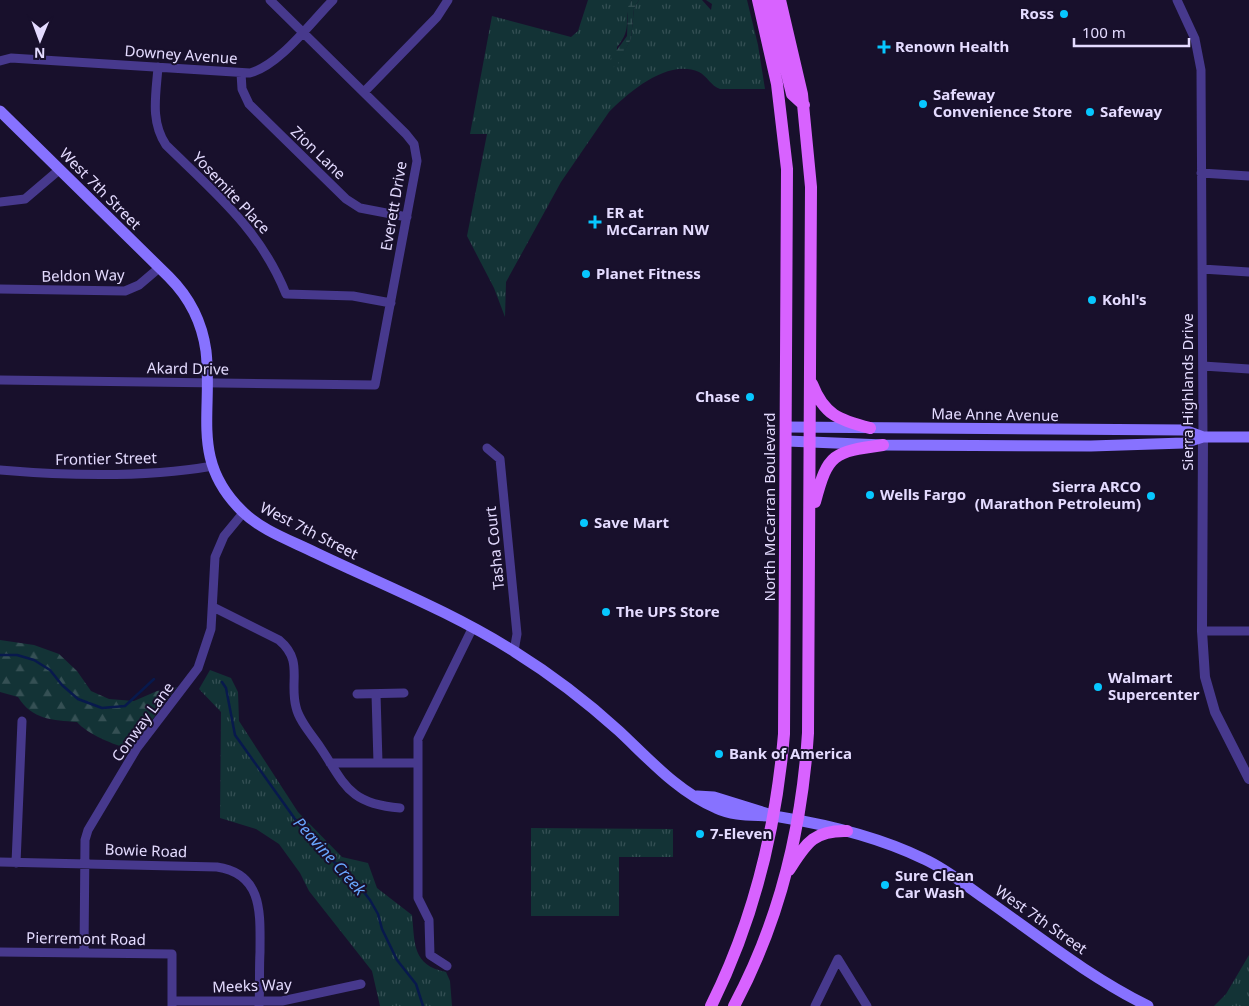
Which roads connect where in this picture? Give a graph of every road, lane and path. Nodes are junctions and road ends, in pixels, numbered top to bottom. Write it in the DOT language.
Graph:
graph roads {
  1 [pos="270,0"];
  2 [pos="333,0"];
  3 [pos="448,0"];
  4 [pos="758,0"];
  5 [pos="769,0"];
  6 [pos="780,0"];
  7 [pos="1177,0"];
  8 [pos="302,32"];
  9 [pos="0,61"];
  10 [pos="158,67"];
  11 [pos="241,73"];
  12 [pos="364,92"];
  13 [pos="804,105"];
  14 [pos="0,111"];
  15 [pos="59,170"];
  16 [pos="1201,173"];
  17 [pos="1249,176"];
  18 [pos="0,202"];
  19 [pos="407,217"];
  20 [pos="159,268"];
  21 [pos="1202,269"];
  22 [pos="1249,272"];
  23 [pos="0,289"];
  24 [pos="391,302"];
  25 [pos="810,362"];
  26 [pos="1203,366"];
  27 [pos="1249,369"];
  28 [pos="0,380"];
  29 [pos="207,383"];
  30 [pos="375,385"];
  31 [pos="786,427"];
  32 [pos="810,428"];
  33 [pos="870,428"];
  34 [pos="1203,437"];
  35 [pos="1249,437"];
  36 [pos="787,441"];
  37 [pos="810,443"];
  38 [pos="883,445"];
  39 [pos="486,448"];
  40 [pos="213,466"];
  41 [pos="0,470"];
  42 [pos="243,512"];
  43 [pos="810,519"];
  44 [pos="213,608"];
  45 [pos="473,627"];
  46 [pos="1202,631"];
  47 [pos="1249,631"];
  48 [pos="514,651"];
  49 [pos="404,693"];
  50 [pos="357,694"];
  51 [pos="376,694"];
  52 [pos="22,721"];
  53 [pos="378,762"];
  54 [pos="330,763"];
  55 [pos="418,763"];
  56 [pos="1249,780"];
  57 [pos="400,808"];
  58 [pos="775,816"];
  59 [pos="797,820"];
  60 [pos="847,831"];
  61 [pos="0,862"];
  62 [pos="16,863"];
  63 [pos="85,863"];
  64 [pos="785,876"];
  65 [pos="0,952"];
  66 [pos="84,953"];
  67 [pos="447,966"];
  68 [pos="360,984"];
  69 [pos="173,1004"];
  70 [pos="259,1004"];
  71 [pos="710,1006"];
  72 [pos="734,1006"];
  73 [pos="815,1006"];
  74 [pos="868,1006"];
  75 [pos="1148,1006"];
  1 -- 8 [label="street, Everett Drive"];
  2 -- 8 [label="street, Downey Avenue"];
  3 -- 12 [label="street"];
  4 -- 31 [label="main road, North McCarran Boulevard"];
  5 -- 13 [label="main road"];
  6 -- 13 [label="main road"];
  7 -- 16 [label="street, Sierra Highlands Drive"];
  8 -- 11 [label="street, Downey Avenue"];
  8 -- 12 [label="street, Everett Drive"];
  9 -- 10 [label="street, Downey Avenue"];
  10 -- 11 [label="street, Downey Avenue"];
  10 -- 24 [label="street, Yosemite Place"];
  11 -- 19 [label="street, Zion Lane"];
  12 -- 19 [label="street, Everett Drive"];
  13 -- 25 [label="main road"];
  14 -- 15 [label="main road, West 7th Street"];
  15 -- 18 [label="street"];
  15 -- 20 [label="main road, West 7th Street"];
  16 -- 17 [label="street"];
  16 -- 21 [label="street, Sierra Highlands Drive"];
  19 -- 24 [label="street, Everett Drive"];
  20 -- 23 [label="street, Beldon Way"];
  20 -- 29 [label="main road, West 7th Street"];
  21 -- 22 [label="street"];
  21 -- 26 [label="street, Sierra Highlands Drive"];
  24 -- 30 [label="street, Everett Drive"];
  25 -- 32 [label="main road"];
  25 -- 33 [label="main road"];
  26 -- 27 [label="street"];
  26 -- 34 [label="street, Sierra Highlands Drive"];
  28 -- 29 [label="street, Akard Drive"];
  29 -- 30 [label="street, Akard Drive"];
  29 -- 40 [label="main road, West 7th Street"];
  31 -- 32 [label="main road, Mae Anne Avenue"];
  31 -- 36 [label="main road, North McCarran Boulevard"];
  32 -- 33 [label="main road, Mae Anne Avenue"];
  32 -- 37 [label="main road"];
  33 -- 34 [label="main road, Mae Anne Avenue"];
  34 -- 35 [label="main road, Mae Anne Avenue"];
  34 -- 38 [label="main road, Mae Anne Avenue"];
  34 -- 46 [label="street, Sierra Highlands Drive"];
  36 -- 37 [label="main road, Mae Anne Avenue"];
  36 -- 58 [label="main road, North McCarran Boulevard"];
  37 -- 38 [label="main road, Mae Anne Avenue"];
  37 -- 43 [label="main road"];
  38 -- 43 [label="main road"];
  39 -- 48 [label="street, Tasha Court"];
  40 -- 41 [label="street, Frontier Street"];
  40 -- 42 [label="main road, West 7th Street"];
  42 -- 44 [label="street, Conway Lane"];
  42 -- 45 [label="main road, West 7th Street"];
  43 -- 59 [label="main road"];
  44 -- 54 [label="street"];
  44 -- 63 [label="street, Conway Lane"];
  45 -- 48 [label="main road, West 7th Street"];
  45 -- 55 [label="street"];
  46 -- 47 [label="street"];
  46 -- 56 [label="street, Sierra Highlands Drive"];
  48 -- 58 [label="main road, West 7th Street"];
  49 -- 51 [label="street"];
  50 -- 51 [label="street"];
  51 -- 53 [label="street"];
  52 -- 62 [label="street"];
  53 -- 54 [label="street"];
  53 -- 55 [label="street"];
  54 -- 57 [label="street"];
  55 -- 67 [label="street"];
  58 -- 59 [label="main road, West 7th Street"];
  58 -- 71 [label="main road, North McCarran Boulevard"];
  59 -- 60 [label="main road, West 7th Street"];
  59 -- 64 [label="main road"];
  60 -- 64 [label="main road"];
  60 -- 75 [label="main road, West 7th Street"];
  61 -- 62 [label="street, Bowie Road"];
  62 -- 63 [label="street, Bowie Road"];
  63 -- 66 [label="street, Conway Lane"];
  63 -- 70 [label="street, Bowie Road"];
  64 -- 72 [label="main road"];
  65 -- 66 [label="street, Pierremont Road"];
  66 -- 69 [label="street, Pierremont Road"];
  68 -- 70 [label="street, Meeks Way"];
  69 -- 70 [label="street, Meeks Way"];
  73 -- 74 [label="street"];
}
